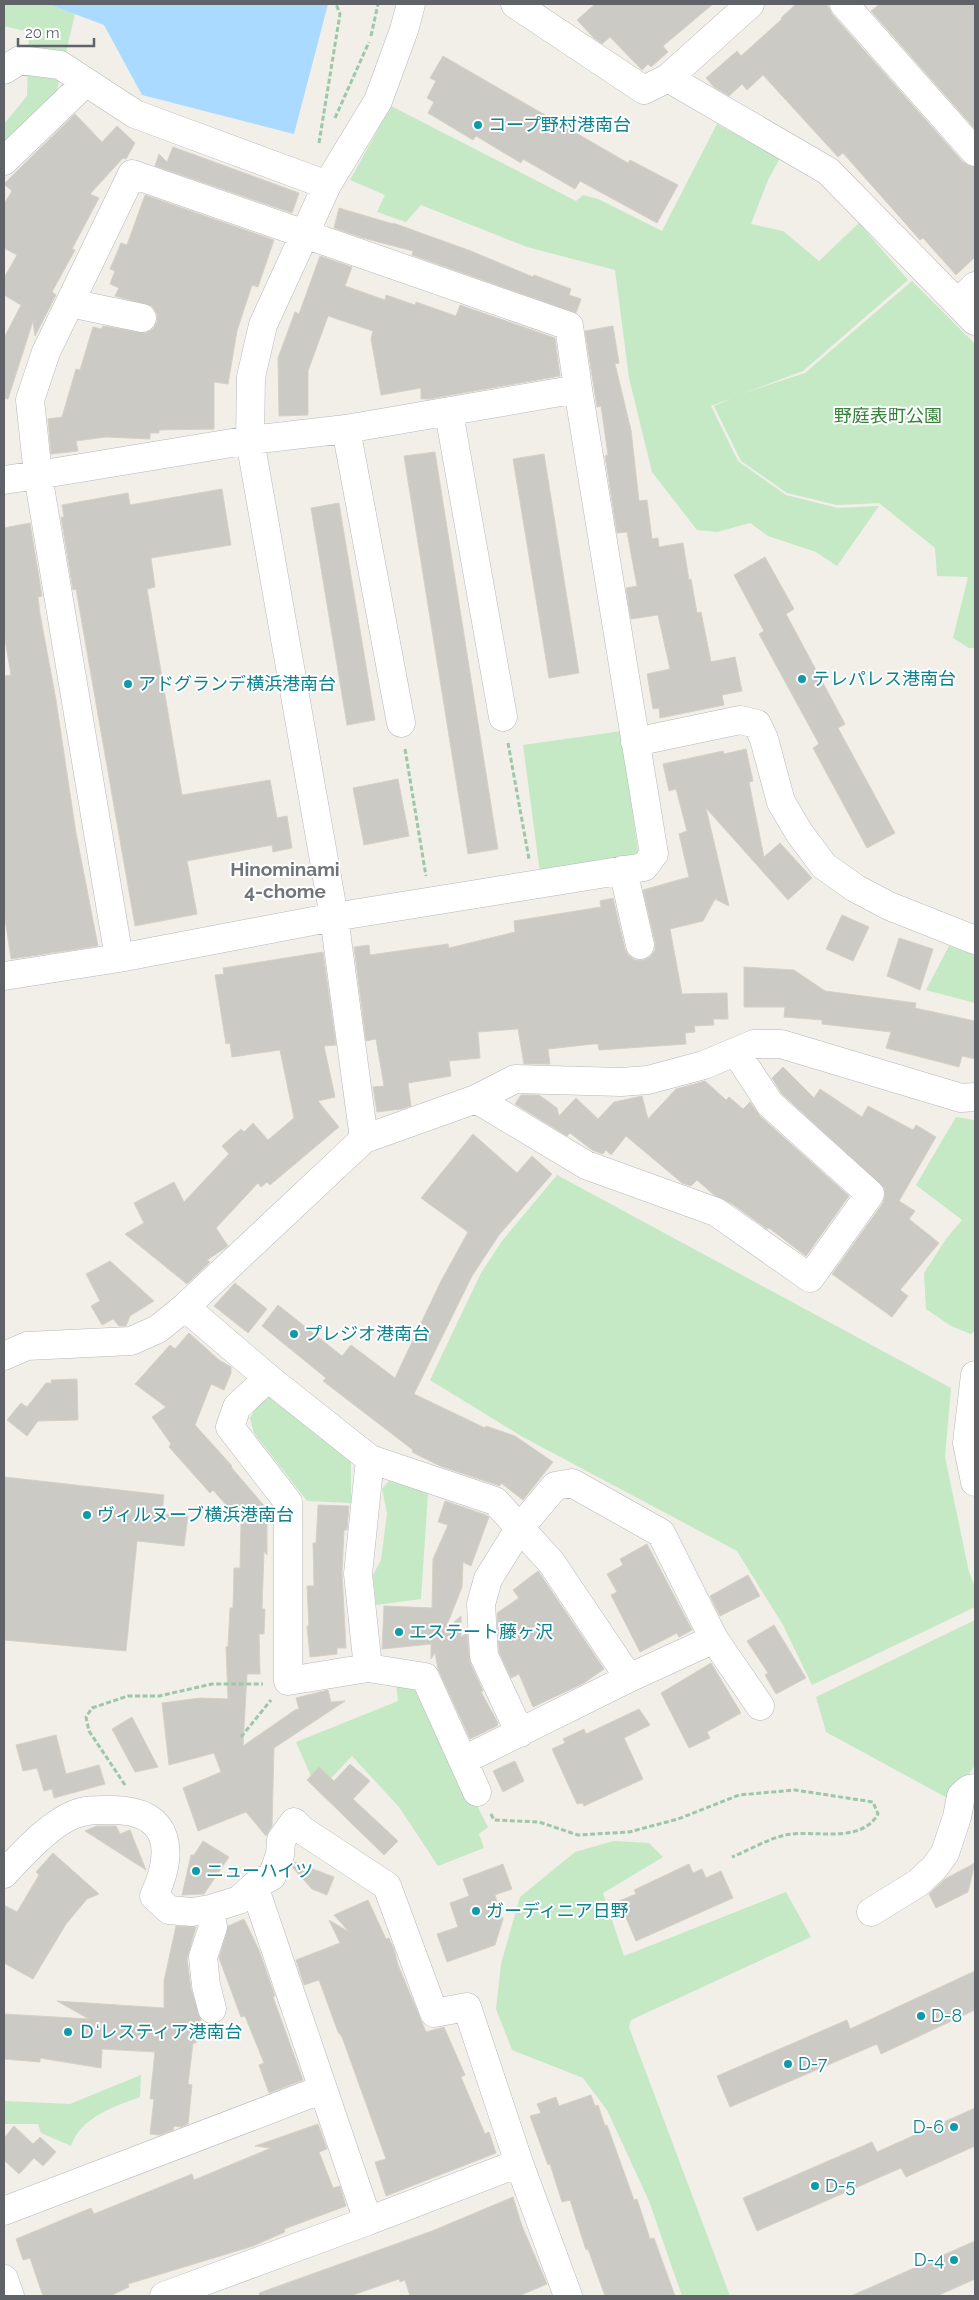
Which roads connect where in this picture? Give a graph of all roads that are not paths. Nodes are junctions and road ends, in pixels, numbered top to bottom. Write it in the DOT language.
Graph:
graph roads {
  1 [pos="412,4"];
  2 [pos="515,4"];
  3 [pos="750,4"];
  4 [pos="844,4"];
  5 [pos="547,11"];
  6 [pos="4,70"];
  7 [pos="668,78"];
  8 [pos="85,83"];
  9 [pos="975,152"];
  10 [pos="4,161"];
  11 [pos="315,180"];
  12 [pos="303,235"];
  13 [pos="970,303"];
  14 [pos="70,304"];
  15 [pos="142,318"];
  16 [pos="578,389"];
  17 [pos="449,413"];
  18 [pos="346,429"];
  19 [pos="250,440"];
  20 [pos="38,475"];
  21 [pos="4,480"];
  22 [pos="503,717"];
  23 [pos="401,723"];
  24 [pos="635,742"];
  25 [pos="623,870"];
  26 [pos="334,917"];
  27 [pos="975,940"];
  28 [pos="640,945"];
  29 [pos="119,958"];
  30 [pos="4,976"];
  31 [pos="736,1052"];
  32 [pos="975,1098"];
  33 [pos="476,1099"];
  34 [pos="364,1139"];
  35 [pos="185,1307"];
  36 [pos="4,1356"];
  37 [pos="975,1375"];
  38 [pos="268,1378"];
  39 [pos="370,1459"];
  40 [pos="975,1482"];
  41 [pos="519,1529"];
  42 [pos="714,1640"];
  43 [pos="368,1668"];
  44 [pos="630,1678"];
  45 [pos="760,1706"];
  46 [pos="520,1732"];
  47 [pos="464,1760"];
  48 [pos="975,1788"];
  49 [pos="477,1792"];
  50 [pos="4,1874"];
  51 [pos="254,1886"];
  52 [pos="210,1909"];
  53 [pos="871,1912"];
  54 [pos="212,2009"];
  55 [pos="323,2089"];
  56 [pos="519,2163"];
  57 [pos="4,2211"];
  58 [pos="368,2221"];
  59 [pos="4,2279"];
  60 [pos="10,2296"];
  61 [pos="164,2296"];
  62 [pos="568,2296"];
  1 -- 11 [label="street"];
  2 -- 5 [label="street"];
  3 -- 7 [label="street"];
  4 -- 9 [label="street"];
  5 -- 7 [label="street"];
  6 -- 8 [label="street"];
  7 -- 13 [label="street"];
  8 -- 10 [label="street"];
  8 -- 11 [label="street"];
  11 -- 12 [label="street"];
  12 -- 14 [label="street"];
  12 -- 16 [label="street"];
  12 -- 19 [label="street"];
  14 -- 15 [label="street"];
  14 -- 20 [label="street"];
  16 -- 17 [label="street"];
  16 -- 24 [label="street"];
  17 -- 18 [label="street"];
  17 -- 22 [label="street"];
  18 -- 19 [label="street"];
  18 -- 23 [label="street"];
  19 -- 20 [label="street"];
  19 -- 26 [label="street"];
  20 -- 21 [label="street"];
  20 -- 29 [label="street"];
  24 -- 25 [label="street"];
  24 -- 27 [label="street"];
  25 -- 26 [label="street"];
  25 -- 28 [label="street"];
  26 -- 29 [label="street"];
  26 -- 34 [label="street"];
  29 -- 30 [label="street"];
  31 -- 32 [label="street"];
  31 -- 33 [label="street"];
  31 -- 33 [label="street"];
  33 -- 34 [label="street"];
  34 -- 35 [label="street"];
  35 -- 36 [label="street"];
  35 -- 38 [label="street"];
  37 -- 40 [label="street"];
  38 -- 39 [label="street"];
  38 -- 43 [label="street"];
  39 -- 41 [label="street"];
  39 -- 43 [label="street"];
  41 -- 42 [label="street"];
  41 -- 44 [label="street"];
  41 -- 46 [label="street"];
  42 -- 44 [label="street"];
  42 -- 45 [label="street"];
  43 -- 47 [label="street"];
  44 -- 46 [label="street"];
  46 -- 47 [label="street"];
  47 -- 49 [label="street"];
  48 -- 53 [label="street"];
  50 -- 52 [label="street"];
  51 -- 52 [label="street"];
  51 -- 55 [label="street"];
  51 -- 56 [label="street"];
  52 -- 54 [label="street"];
  55 -- 57 [label="street"];
  55 -- 58 [label="street"];
  56 -- 58 [label="street"];
  56 -- 62 [label="street"];
  58 -- 61 [label="street"];
  59 -- 60 [label="street"];
}
